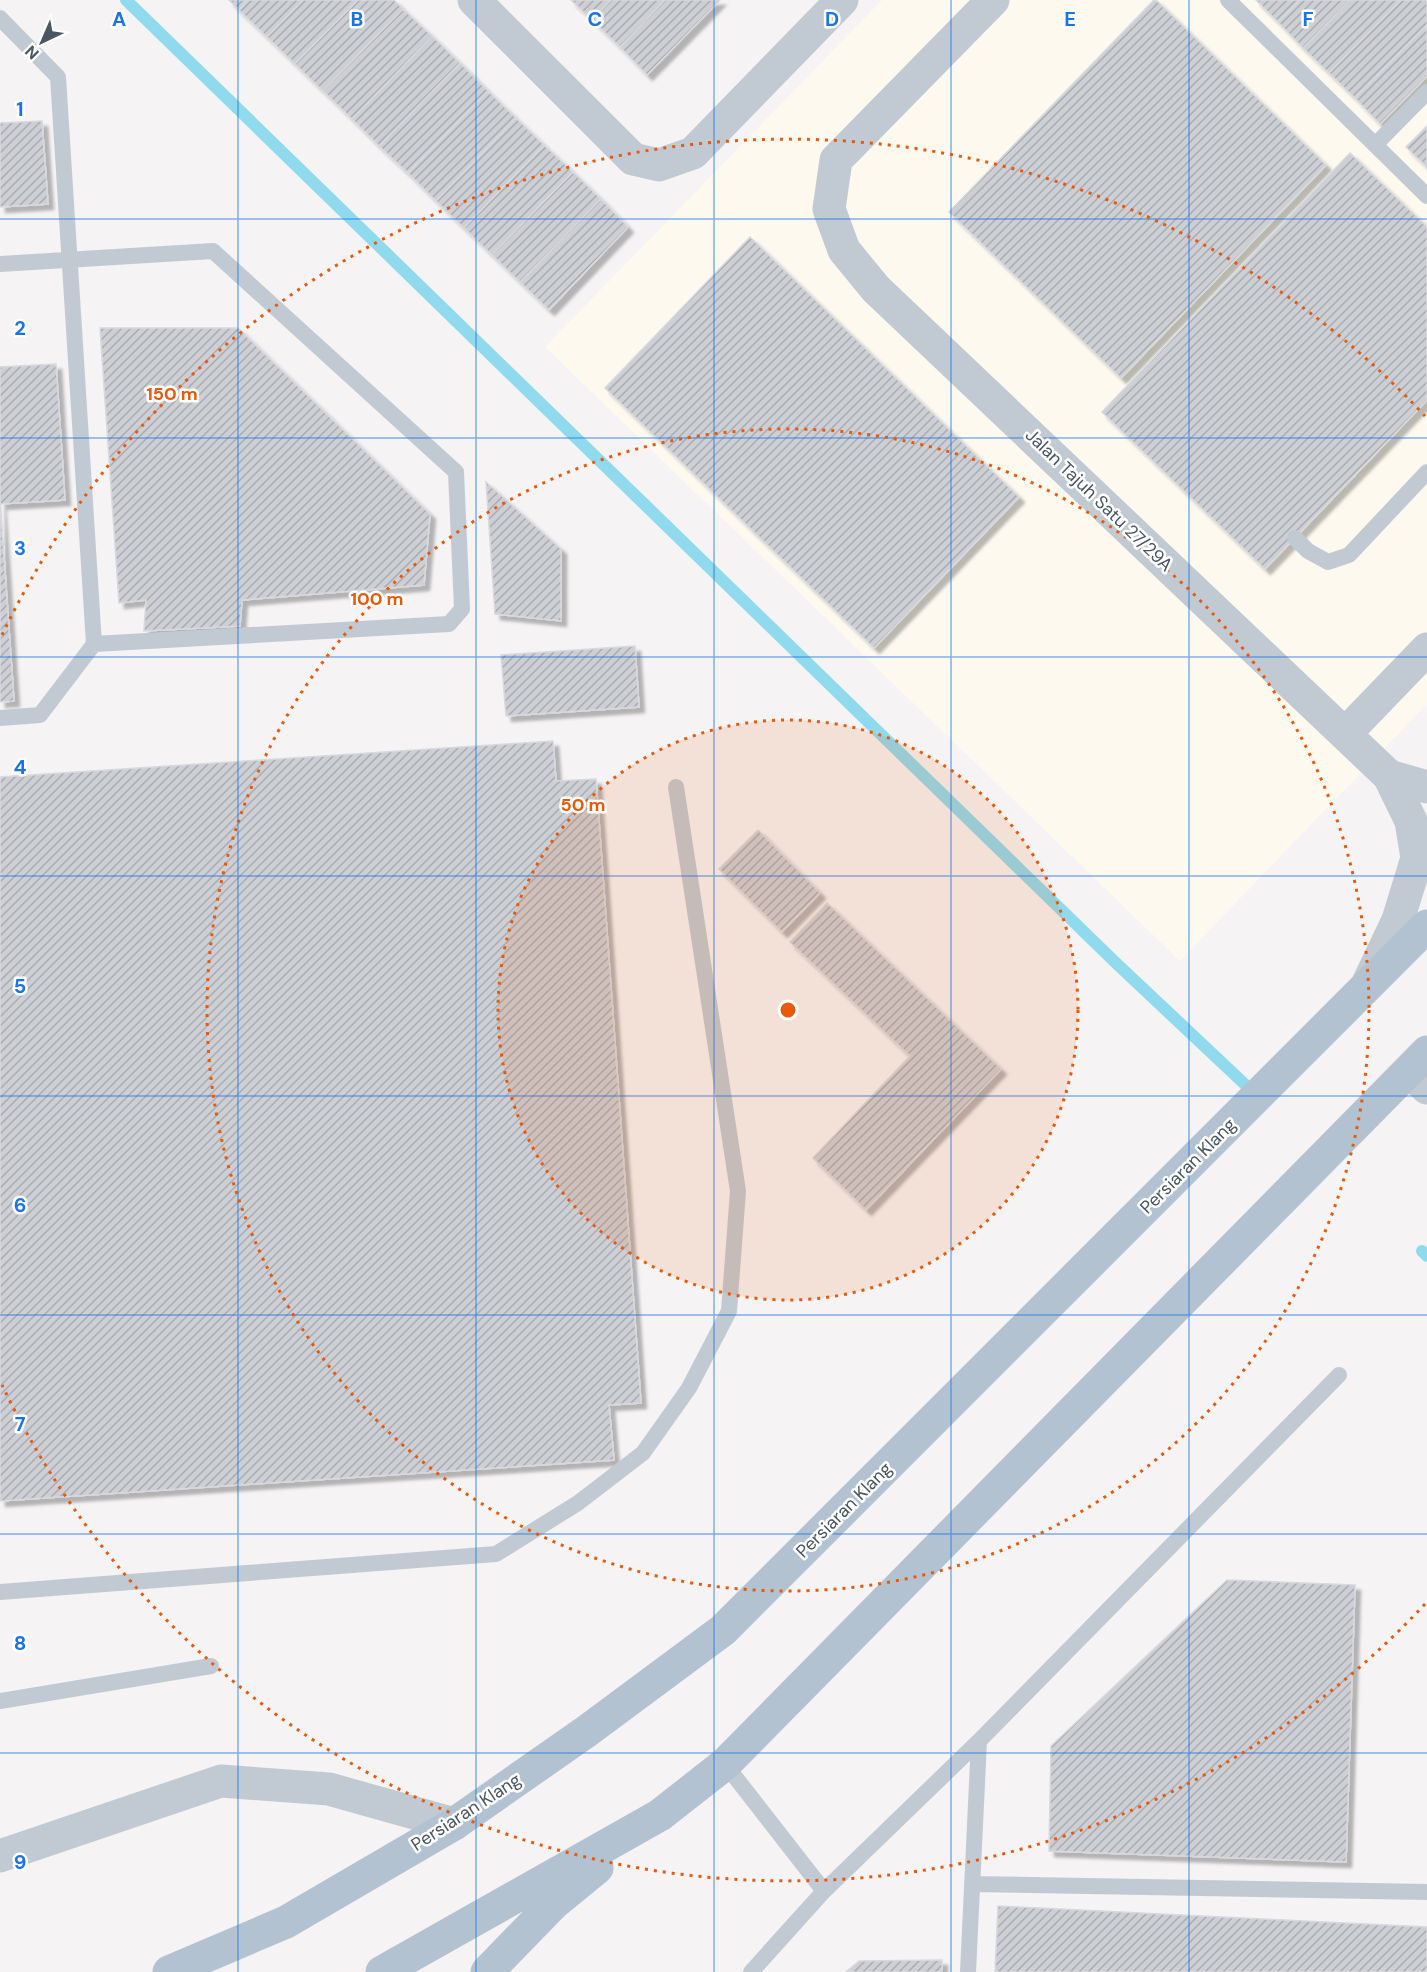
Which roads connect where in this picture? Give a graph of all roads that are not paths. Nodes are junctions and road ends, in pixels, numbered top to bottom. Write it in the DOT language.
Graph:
graph roads {
  1 [pos="474,0"];
  2 [pos="842,0"];
  3 [pos="993,0"];
  4 [pos="1228,0"];
  5 [pos="0,18"];
  6 [pos="1427,92"];
  7 [pos="1375,145"];
  8 [pos="1427,196"];
  9 [pos="71,260"];
  10 [pos="0,264"];
  11 [pos="1427,472"];
  12 [pos="1295,538"];
  13 [pos="94,644"];
  14 [pos="1427,648"];
  15 [pos="0,718"];
  16 [pos="1345,734"];
  17 [pos="1389,776"];
  18 [pos="676,787"];
  19 [pos="1427,787"];
  20 [pos="1427,926"];
  21 [pos="1365,989"];
  22 [pos="1421,1071"];
  23 [pos="1339,1375"];
  24 [pos="0,1592"];
  25 [pos="211,1666"];
  26 [pos="0,1701"];
  27 [pos="979,1741"];
  28 [pos="725,1764"];
  29 [pos="660,1815"];
  30 [pos="454,1824"];
  31 [pos="0,1856"];
  32 [pos="972,1884"];
  33 [pos="824,1891"];
  34 [pos="1427,1892"];
  35 [pos="169,1972"];
  36 [pos="382,1972"];
  37 [pos="487,1972"];
  38 [pos="751,1972"];
  39 [pos="969,1972"];
  1 -- 2 [label="street"];
  3 -- 16 [label="street, Jalan Tajuh Satu 27/29A"];
  4 -- 7 [label="lane"];
  5 -- 9 [label="lane"];
  6 -- 7 [label="lane"];
  7 -- 8 [label="lane"];
  9 -- 10 [label="lane"];
  9 -- 13 [label="lane"];
  9 -- 13 [label="lane"];
  11 -- 12 [label="lane"];
  13 -- 15 [label="lane"];
  14 -- 16 [label="street"];
  16 -- 17 [label="street, Jalan Tajuh Satu 27/29A"];
  17 -- 19 [label="street, Jalan Tajuh Satu 27/29A"];
  17 -- 21 [label="street, Jalan Tajuh Satu 27/29A"];
  18 -- 24 [label="lane"];
  20 -- 21 [label="main road, Persiaran Klang"];
  21 -- 30 [label="main road, Persiaran Klang"];
  22 -- 28 [label="main road"];
  23 -- 27 [label="lane"];
  25 -- 26 [label="lane"];
  27 -- 32 [label="lane"];
  27 -- 33 [label="lane"];
  28 -- 29 [label="main road"];
  28 -- 33 [label="lane"];
  29 -- 36 [label="main road"];
  29 -- 37 [label="main road"];
  30 -- 31 [label="street"];
  30 -- 35 [label="main road, Persiaran Klang"];
  32 -- 34 [label="lane"];
  32 -- 39 [label="lane"];
  33 -- 38 [label="lane"];
}
